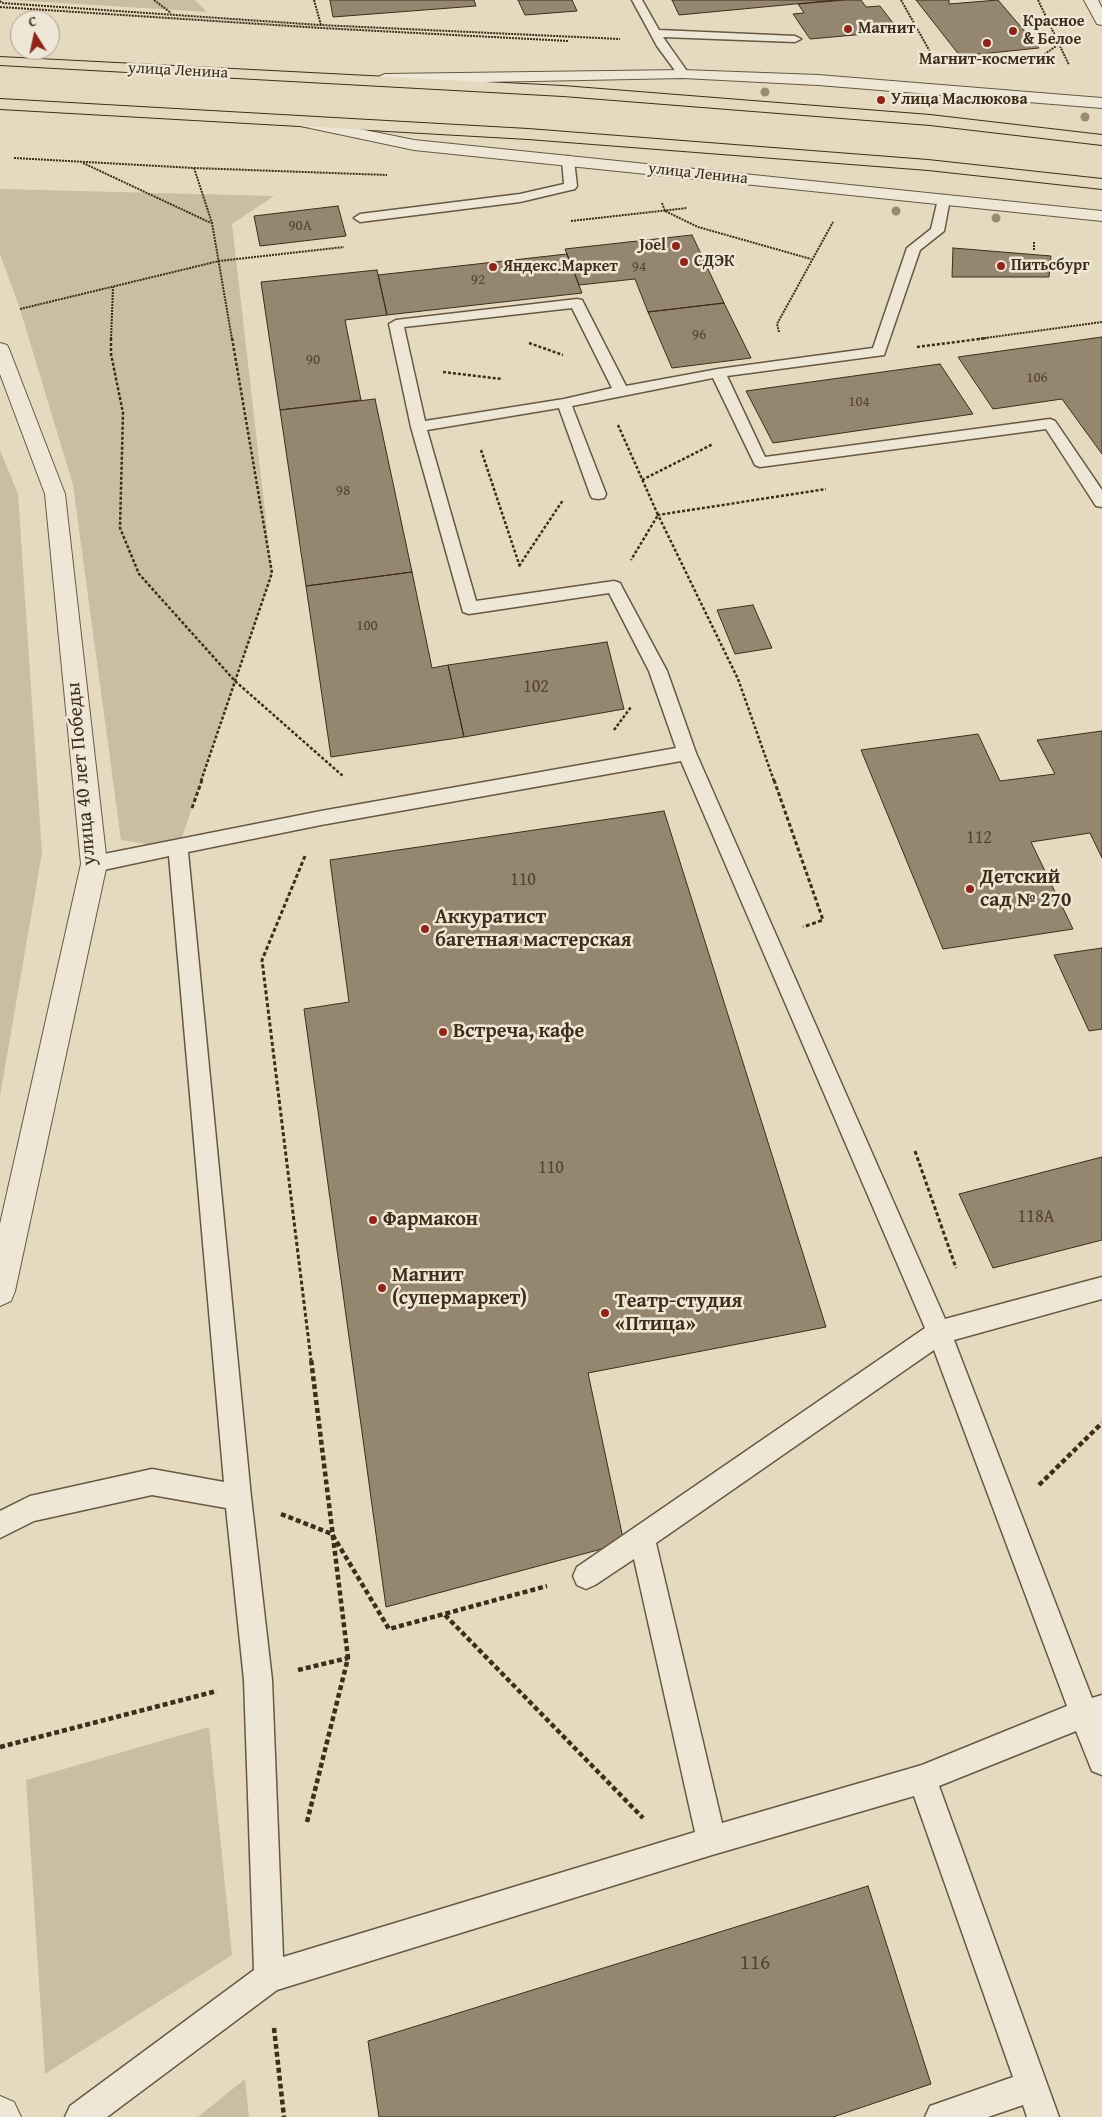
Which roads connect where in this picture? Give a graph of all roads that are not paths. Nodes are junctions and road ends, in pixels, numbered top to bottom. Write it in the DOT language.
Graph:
graph roads {
  1 [pos="637,0"];
  2 [pos="1091,0"];
  3 [pos="1102,21"];
  4 [pos="658,37"];
  5 [pos="795,39"];
  6 [pos="0,61"];
  7 [pos="131,68"];
  8 [pos="683,74"];
  9 [pos="356,80"];
  10 [pos="1102,103"];
  11 [pos="0,104"];
  12 [pos="107,110"];
  13 [pos="296,121"];
  14 [pos="1102,140"];
  15 [pos="568,160"];
  16 [pos="1102,184"];
  17 [pos="944,199"];
  18 [pos="1102,216"];
  19 [pos="360,218"];
  20 [pos="0,348"];
  21 [pos="718,373"];
  22 [pos="621,391"];
  23 [pos="564,404"];
  24 [pos="419,427"];
  25 [pos="598,494"];
  26 [pos="1102,502"];
  27 [pos="687,753"];
  28 [pos="178,849"];
  29 [pos="94,864"];
  30 [pos="1102,1288"];
  31 [pos="0,1291"];
  32 [pos="939,1332"];
  33 [pos="238,1497"];
  34 [pos="0,1525"];
  35 [pos="642,1538"];
  36 [pos="586,1576"];
  37 [pos="1092,1711"];
  38 [pos="1102,1761"];
  39 [pos="922,1779"];
  40 [pos="712,1841"];
  41 [pos="269,1978"];
  42 [pos="1034,2086"];
  43 [pos="81,2117"];
  44 [pos="941,2117"];
  45 [pos="1043,2117"];
  1 -- 4 [label="lane"];
  2 -- 3 [label="street"];
  4 -- 5 [label="lane"];
  4 -- 8 [label="lane"];
  6 -- 7 [label="main road, улица Ленина"];
  7 -- 9 [label="main road, улица Ленина"];
  7 -- 12 [label="main road"];
  8 -- 9 [label="street, улица Ленина"];
  8 -- 10 [label="street, улица Ленина"];
  9 -- 14 [label="main road, улица Ленина"];
  11 -- 12 [label="main road, улица Ленина"];
  12 -- 13 [label="main road, улица Ленина"];
  13 -- 15 [label="street, улица Ленина"];
  13 -- 16 [label="main road, улица Ленина"];
  15 -- 17 [label="street, улица Ленина"];
  15 -- 19 [label="lane"];
  17 -- 18 [label="street, улица Ленина"];
  17 -- 21 [label="lane"];
  20 -- 29 [label="street, улица 40 лет Победы"];
  21 -- 22 [label="lane"];
  21 -- 26 [label="lane"];
  22 -- 23 [label="lane"];
  22 -- 24 [label="lane"];
  23 -- 24 [label="lane"];
  23 -- 25 [label="lane"];
  24 -- 27 [label="lane"];
  27 -- 28 [label="lane"];
  27 -- 32 [label="lane"];
  28 -- 29 [label="lane"];
  28 -- 33 [label="lane"];
  29 -- 31 [label="street, улица 40 лет Победы"];
  30 -- 32 [label="lane"];
  32 -- 35 [label="lane"];
  32 -- 37 [label="lane"];
  33 -- 34 [label="lane"];
  33 -- 41 [label="lane"];
  35 -- 36 [label="lane"];
  35 -- 40 [label="lane"];
  37 -- 38 [label="lane"];
  37 -- 39 [label="lane"];
  39 -- 40 [label="lane"];
  39 -- 42 [label="lane"];
  40 -- 41 [label="lane"];
  41 -- 43 [label="lane"];
  42 -- 44 [label="lane"];
  42 -- 45 [label="lane"];
}
